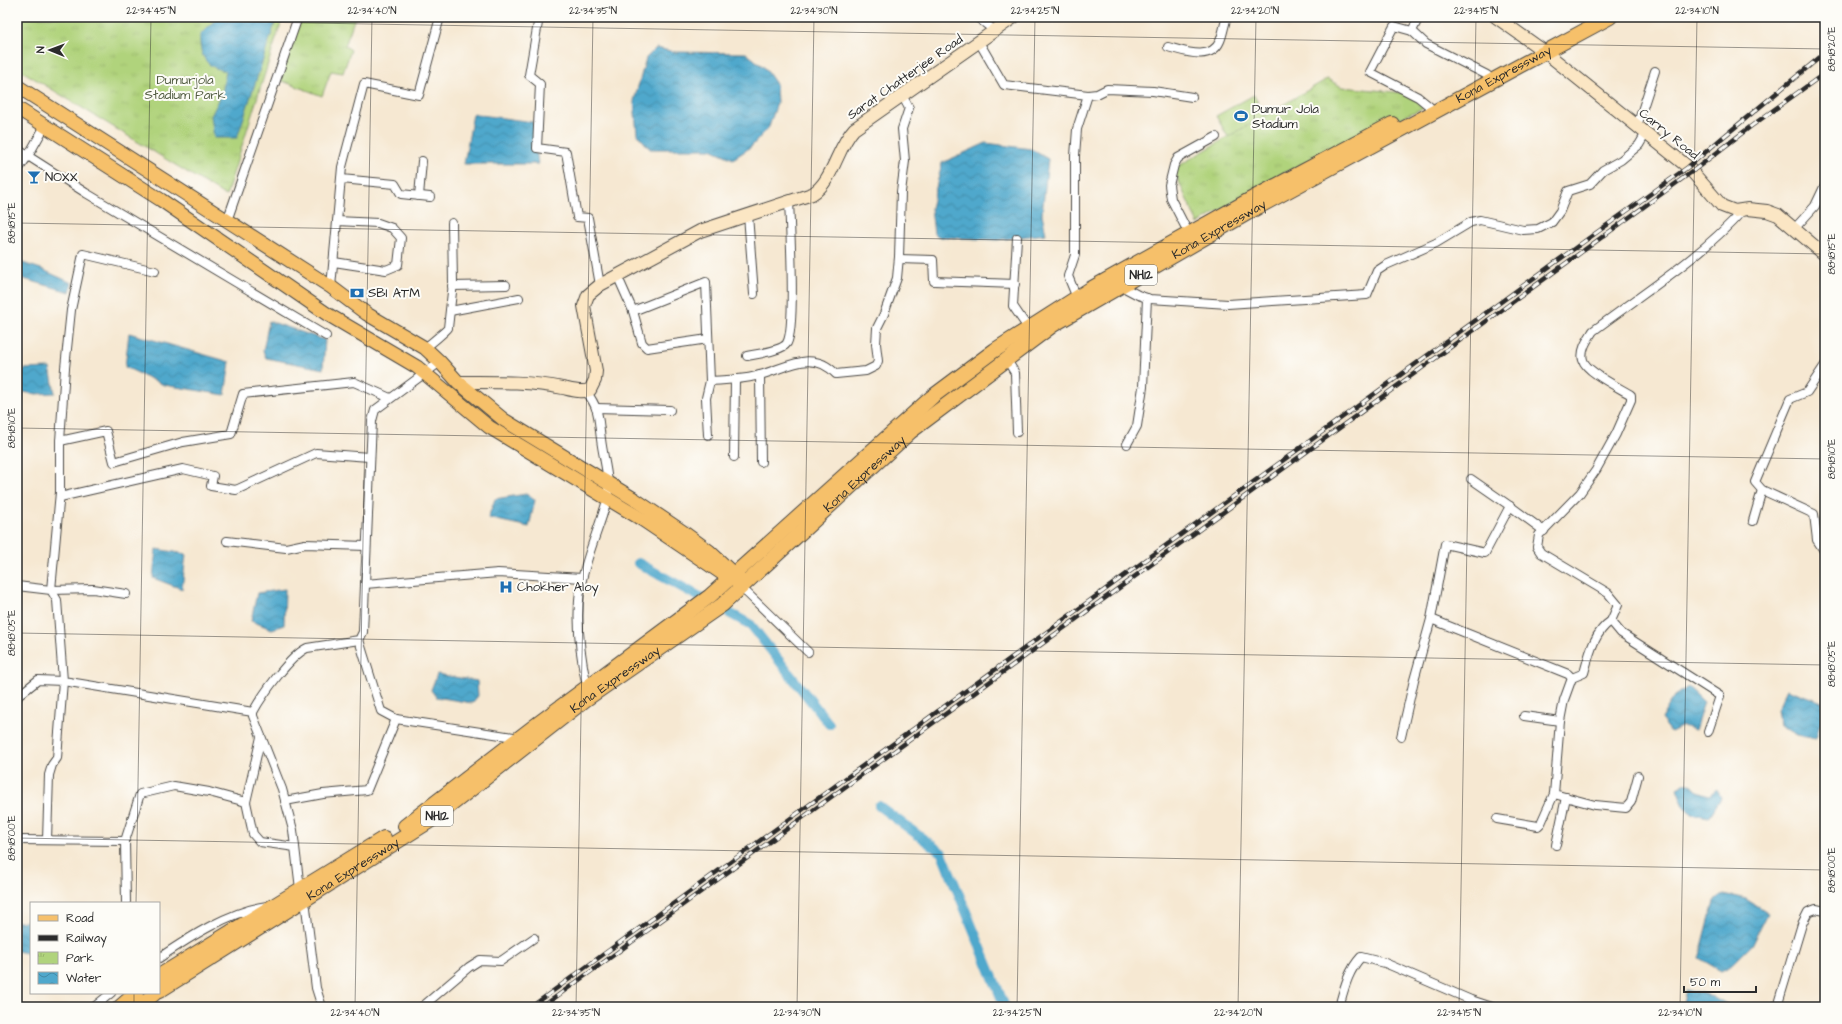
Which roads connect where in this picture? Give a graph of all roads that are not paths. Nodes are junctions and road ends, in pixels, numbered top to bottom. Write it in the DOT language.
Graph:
graph roads {
  1 [pos="298,17"];
  2 [pos="440,17"];
  3 [pos="539,17"];
  4 [pos="977,17"];
  5 [pos="1014,17"];
  6 [pos="1228,17"];
  7 [pos="1419,17"];
  8 [pos="1498,17"];
  9 [pos="1590,17"];
  10 [pos="1610,17"];
  11 [pos="995,31"];
  12 [pos="1412,31"];
  13 [pos="979,42"];
  14 [pos="1168,47"];
  15 [pos="1541,50"];
  16 [pos="1656,71"];
  17 [pos="1487,75"];
  18 [pos="17,86"];
  19 [pos="902,94"];
  20 [pos="1088,94"];
  21 [pos="1192,97"];
  22 [pos="1430,106"];
  23 [pos="17,108"];
  24 [pos="45,126"];
  25 [pos="1642,130"];
  26 [pos="1216,137"];
  27 [pos="17,149"];
  28 [pos="28,156"];
  29 [pos="422,161"];
  30 [pos="17,171"];
  31 [pos="341,179"];
  32 [pos="1825,185"];
  33 [pos="419,196"];
  34 [pos="430,197"];
  35 [pos="789,201"];
  36 [pos="1743,210"];
  37 [pos="748,216"];
  38 [pos="227,221"];
  39 [pos="337,222"];
  40 [pos="452,223"];
  41 [pos="1795,228"];
  42 [pos="1188,234"];
  43 [pos="1017,238"];
  44 [pos="1825,254"];
  45 [pos="899,259"];
  46 [pos="334,262"];
  47 [pos="155,271"];
  48 [pos="618,275"];
  49 [pos="1015,284"];
  50 [pos="506,285"];
  51 [pos="600,285"];
  52 [pos="452,286"];
  53 [pos="1121,286"];
  54 [pos="331,287"];
  55 [pos="754,294"];
  56 [pos="519,298"];
  57 [pos="1077,298"];
  58 [pos="1148,298"];
  59 [pos="450,311"];
  60 [pos="633,311"];
  61 [pos="1028,328"];
  62 [pos="326,336"];
  63 [pos="708,339"];
  64 [pos="425,348"];
  65 [pos="747,356"];
  66 [pos="1007,360"];
  67 [pos="440,362"];
  68 [pos="1825,364"];
  69 [pos="425,373"];
  70 [pos="760,375"];
  71 [pos="735,380"];
  72 [pos="710,381"];
  73 [pos="458,382"];
  74 [pos="586,391"];
  75 [pos="390,398"];
  76 [pos="596,408"];
  77 [pos="670,410"];
  78 [pos="1017,432"];
  79 [pos="708,435"];
  80 [pos="60,441"];
  81 [pos="1127,444"];
  82 [pos="369,457"];
  83 [pos="734,457"];
  84 [pos="761,462"];
  85 [pos="1471,480"];
  86 [pos="607,483"];
  87 [pos="1762,490"];
  88 [pos="60,497"];
  89 [pos="607,498"];
  90 [pos="1510,506"];
  91 [pos="1753,521"];
  92 [pos="1544,531"];
  93 [pos="227,541"];
  94 [pos="366,546"];
  95 [pos="1825,552"];
  96 [pos="582,578"];
  97 [pos="365,584"];
  98 [pos="739,584"];
  99 [pos="17,586"];
  100 [pos="51,590"];
  101 [pos="126,594"];
  102 [pos="1431,619"];
  103 [pos="1610,621"];
  104 [pos="359,640"];
  105 [pos="808,652"];
  106 [pos="1572,678"];
  107 [pos="64,681"];
  108 [pos="587,687"];
  109 [pos="17,700"];
  110 [pos="253,712"];
  111 [pos="1524,716"];
  112 [pos="396,719"];
  113 [pos="1560,721"];
  114 [pos="1708,732"];
  115 [pos="261,737"];
  116 [pos="1401,737"];
  117 [pos="520,738"];
  118 [pos="1638,776"];
  119 [pos="1554,794"];
  120 [pos="1566,797"];
  121 [pos="285,801"];
  122 [pos="246,802"];
  123 [pos="1497,819"];
  124 [pos="17,840"];
  125 [pos="46,840"];
  126 [pos="125,841"];
  127 [pos="1556,845"];
  128 [pos="295,847"];
  129 [pos="302,894"];
  130 [pos="126,902"];
  131 [pos="277,904"];
  132 [pos="1825,911"];
  133 [pos="534,938"];
  134 [pos="160,957"];
  135 [pos="160,975"];
  136 [pos="160,990"];
  137 [pos="110,994"];
  138 [pos="135,994"];
  139 [pos="154,994"];
  140 [pos="94,1007"];
  141 [pos="120,1007"];
  142 [pos="139,1007"];
  143 [pos="322,1007"];
  144 [pos="422,1007"];
  145 [pos="1339,1007"];
  146 [pos="1492,1007"];
  147 [pos="1777,1007"];
  1 -- 38 [label="street"];
  2 -- 31 [label="street"];
  3 -- 51 [label="street"];
  4 -- 11 [label="street"];
  5 -- 11 [label="main road, Sarat Chatterjee Road"];
  6 -- 14 [label="street"];
  7 -- 12 [label="street"];
  8 -- 15 [label="main road, Carry Road"];
  9 -- 15 [label="highway, Kona Expressway / NH12"];
  10 -- 15 [label="highway, Kona Expressway / NH12"];
  11 -- 13 [label="main road, Sarat Chatterjee Road"];
  12 -- 17 [label="street"];
  12 -- 22 [label="street"];
  13 -- 19 [label="main road, Sarat Chatterjee Road"];
  13 -- 20 [label="street"];
  15 -- 17 [label="highway, Kona Expressway / NH12"];
  15 -- 25 [label="main road, Carry Road"];
  15 -- 53 [label="highway, Kona Expressway / NH12"];
  16 -- 25 [label="street"];
  17 -- 22 [label="highway, Kona Expressway / NH12"];
  18 -- 38 [label="main road"];
  19 -- 35 [label="main road, Sarat Chatterjee Road"];
  19 -- 45 [label="street"];
  20 -- 21 [label="street"];
  20 -- 57 [label="street"];
  22 -- 42 [label="highway, Kona Expressway / NH12"];
  23 -- 24 [label="main road"];
  24 -- 28 [label="street"];
  24 -- 69 [label="main road"];
  25 -- 36 [label="main road, Carry Road"];
  25 -- 58 [label="street"];
  26 -- 42 [label="street"];
  27 -- 28 [label="street"];
  28 -- 30 [label="street"];
  28 -- 62 [label="street"];
  29 -- 33 [label="street"];
  31 -- 33 [label="street"];
  31 -- 39 [label="street"];
  32 -- 41 [label="street"];
  33 -- 34 [label="street"];
  35 -- 37 [label="main road, Sarat Chatterjee Road"];
  35 -- 65 [label="street"];
  36 -- 41 [label="main road, Carry Road"];
  36 -- 92 [label="street"];
  37 -- 48 [label="main road, Sarat Chatterjee Road"];
  37 -- 55 [label="street"];
  38 -- 54 [label="main road"];
  39 -- 46 [label="street"];
  39 -- 46 [label="street"];
  40 -- 52 [label="street"];
  41 -- 44 [label="main road, Carry Road"];
  42 -- 57 [label="highway, Kona Expressway / NH12"];
  43 -- 49 [label="street"];
  45 -- 49 [label="street"];
  45 -- 70 [label="street"];
  46 -- 54 [label="street"];
  47 -- 80 [label="street"];
  48 -- 51 [label="main road, Sarat Chatterjee Road"];
  48 -- 60 [label="street"];
  49 -- 61 [label="street"];
  50 -- 52 [label="street"];
  51 -- 74 [label="main road, Sarat Chatterjee Road"];
  52 -- 59 [label="street"];
  53 -- 58 [label="street"];
  53 -- 66 [label="highway, Kona Expressway / NH12"];
  54 -- 64 [label="main road"];
  56 -- 59 [label="street"];
  57 -- 61 [label="highway, Kona Expressway / NH12"];
  58 -- 81 [label="street"];
  59 -- 64 [label="street"];
  60 -- 63 [label="street"];
  60 -- 63 [label="street"];
  61 -- 98 [label="highway, Kona Expressway / NH12"];
  63 -- 72 [label="street"];
  64 -- 67 [label="main road"];
  66 -- 78 [label="street"];
  66 -- 98 [label="highway, Kona Expressway / NH12"];
  67 -- 69 [label="street"];
  67 -- 73 [label="main road"];
  68 -- 87 [label="street"];
  69 -- 75 [label="street"];
  69 -- 89 [label="main road"];
  70 -- 71 [label="street"];
  70 -- 84 [label="street"];
  71 -- 72 [label="street"];
  71 -- 83 [label="street"];
  72 -- 79 [label="street"];
  73 -- 74 [label="main road"];
  73 -- 86 [label="main road"];
  74 -- 76 [label="street"];
  75 -- 80 [label="street"];
  75 -- 82 [label="street"];
  76 -- 77 [label="street"];
  76 -- 86 [label="street"];
  80 -- 88 [label="street"];
  82 -- 88 [label="street"];
  82 -- 94 [label="street"];
  85 -- 90 [label="street"];
  86 -- 89 [label="street"];
  86 -- 98 [label="main road"];
  87 -- 91 [label="street"];
  87 -- 95 [label="street"];
  88 -- 100 [label="street"];
  89 -- 96 [label="street"];
  89 -- 98 [label="main road"];
  90 -- 92 [label="street"];
  90 -- 102 [label="street"];
  92 -- 103 [label="street"];
  93 -- 94 [label="street"];
  94 -- 97 [label="street"];
  96 -- 97 [label="street"];
  96 -- 108 [label="street"];
  97 -- 104 [label="street"];
  98 -- 105 [label="street"];
  98 -- 108 [label="highway, Kona Expressway / NH12"];
  98 -- 129 [label="highway, Kona Expressway / NH12"];
  99 -- 100 [label="street"];
  100 -- 101 [label="street"];
  100 -- 107 [label="street"];
  102 -- 106 [label="street"];
  102 -- 116 [label="street"];
  103 -- 106 [label="street"];
  103 -- 114 [label="street"];
  104 -- 110 [label="street"];
  104 -- 112 [label="street"];
  106 -- 113 [label="street"];
  107 -- 109 [label="street"];
  107 -- 110 [label="street"];
  107 -- 125 [label="street"];
  108 -- 117 [label="highway, Kona Expressway / NH12"];
  110 -- 115 [label="street"];
  111 -- 113 [label="street"];
  112 -- 117 [label="street"];
  112 -- 121 [label="street"];
  113 -- 119 [label="street"];
  115 -- 121 [label="street"];
  115 -- 122 [label="street"];
  117 -- 129 [label="highway, Kona Expressway / NH12"];
  118 -- 120 [label="street"];
  119 -- 120 [label="street"];
  119 -- 123 [label="street"];
  120 -- 127 [label="street"];
  121 -- 128 [label="street"];
  122 -- 126 [label="street"];
  122 -- 128 [label="street"];
  124 -- 125 [label="street"];
  125 -- 126 [label="street"];
  126 -- 130 [label="street"];
  128 -- 129 [label="street"];
  129 -- 131 [label="highway, Kona Expressway / NH12"];
  129 -- 136 [label="highway, Kona Expressway / NH12"];
  129 -- 143 [label="street"];
  131 -- 134 [label="street"];
  131 -- 135 [label="highway, Kona Expressway / NH12"];
  132 -- 147 [label="street"];
  133 -- 144 [label="street"];
  137 -- 140 [label="street"];
  138 -- 141 [label="highway"];
  139 -- 142 [label="highway"];
  145 -- 146 [label="street"];
}
